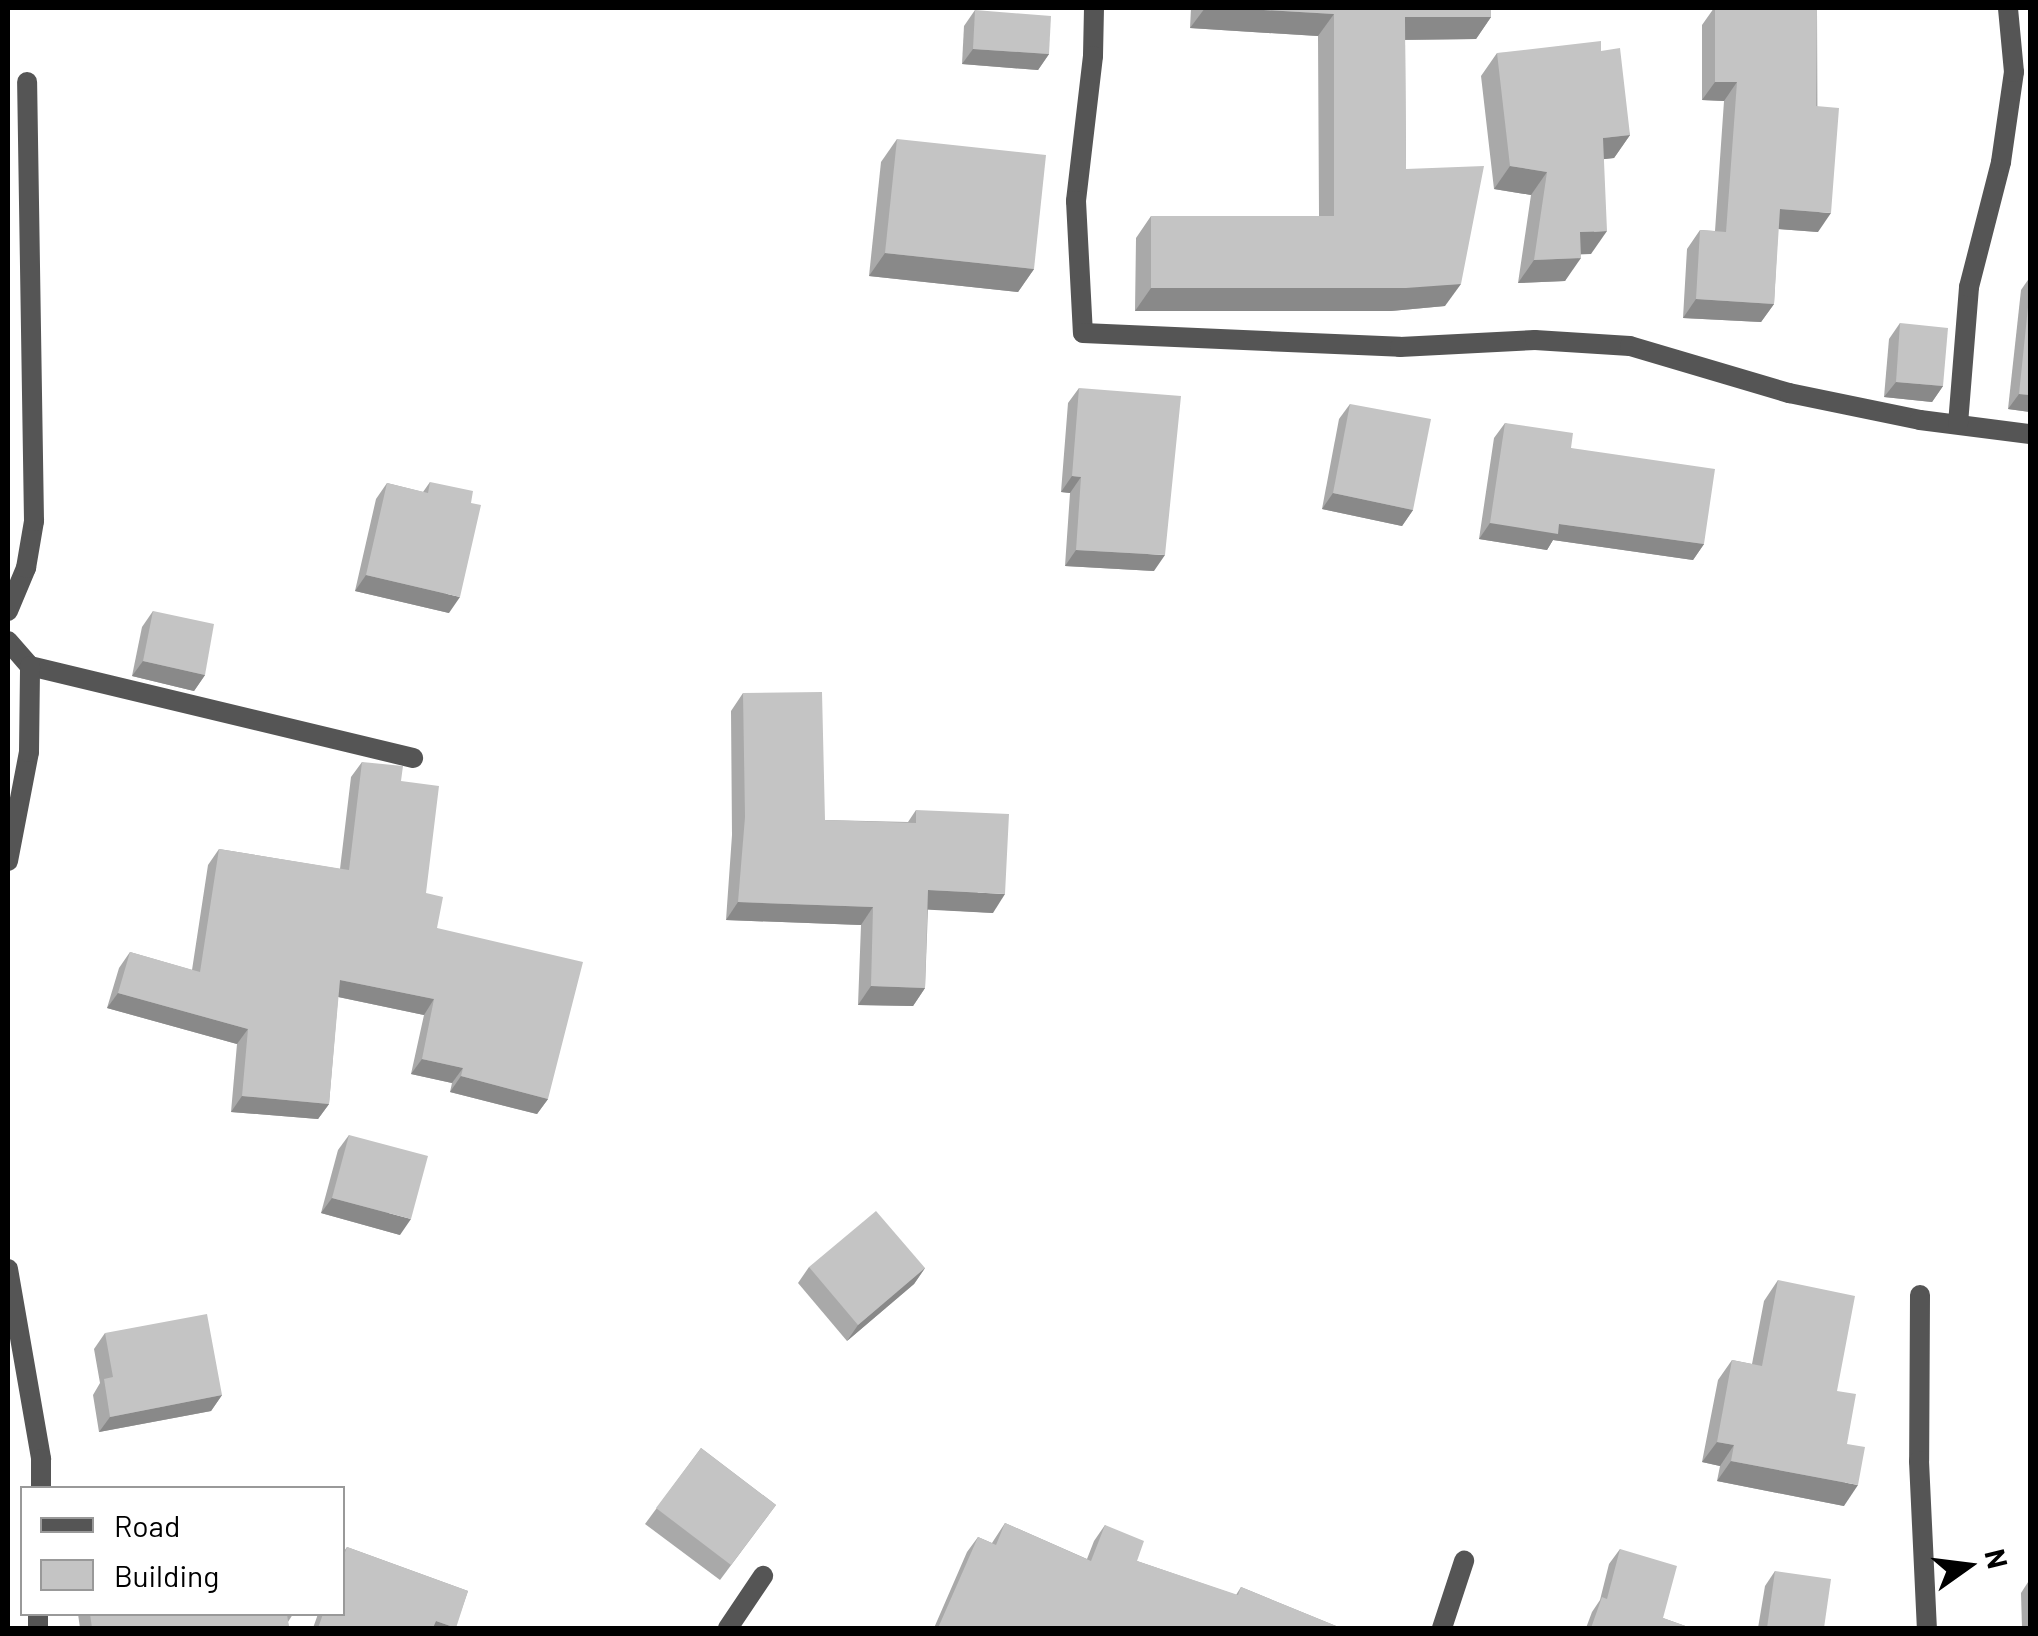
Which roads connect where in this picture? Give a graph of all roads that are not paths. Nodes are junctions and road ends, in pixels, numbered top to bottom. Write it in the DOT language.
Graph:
graph roads {
  1 [pos="1094,8"];
  2 [pos="2008,8"];
  3 [pos="28,82"];
  4 [pos="1958,424"];
  5 [pos="2030,434"];
  6 [pos="8,610"];
  7 [pos="8,640"];
  8 [pos="30,666"];
  9 [pos="413,758"];
  10 [pos="8,862"];
  11 [pos="8,1269"];
  12 [pos="1920,1295"];
  13 [pos="40,1486"];
  14 [pos="1464,1561"];
  15 [pos="763,1576"];
  16 [pos="728,1628"];
  17 [pos="1442,1628"];
  18 [pos="1927,1628"];
  1 -- 4 [label="street"];
  2 -- 4 [label="street"];
  3 -- 6 [label="street"];
  4 -- 5 [label="street"];
  7 -- 8 [label="street"];
  8 -- 9 [label="street"];
  8 -- 10 [label="street"];
  11 -- 13 [label="street"];
  12 -- 18 [label="street"];
  14 -- 17 [label="street"];
  15 -- 16 [label="street"];
}
